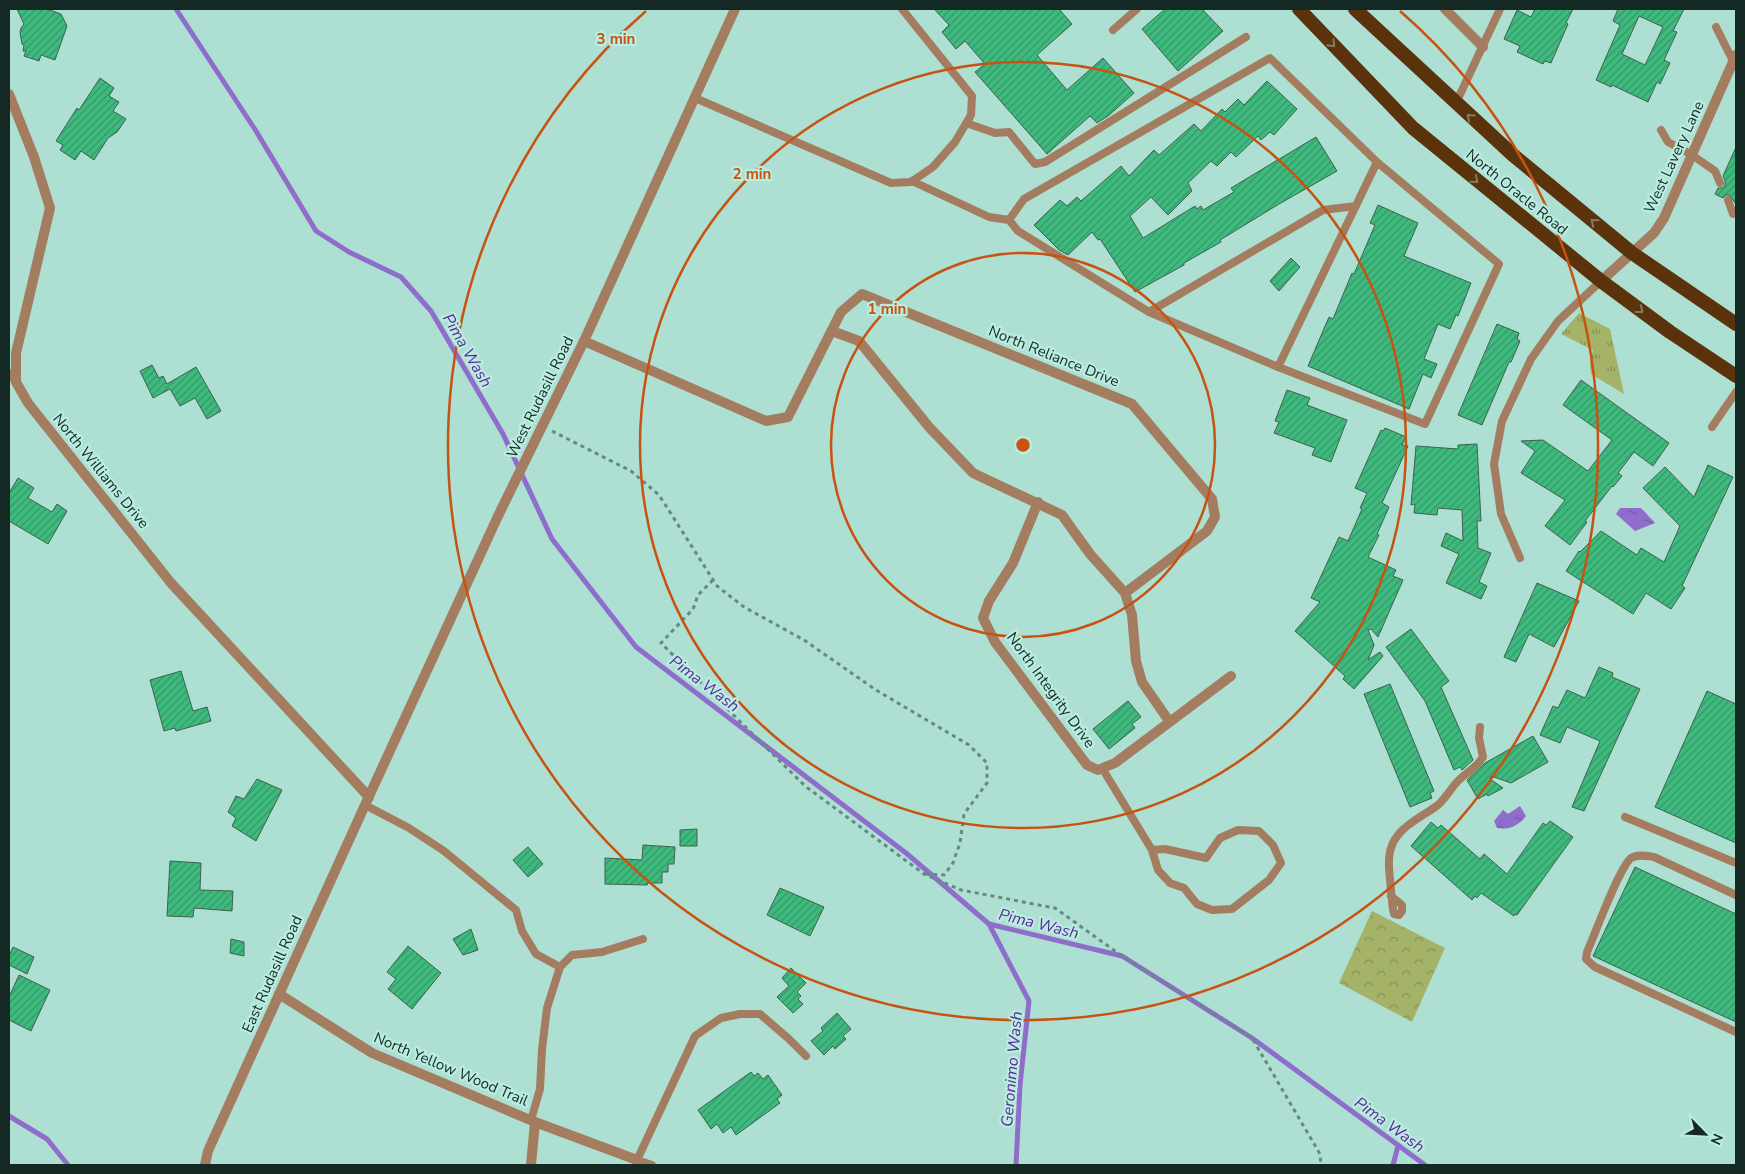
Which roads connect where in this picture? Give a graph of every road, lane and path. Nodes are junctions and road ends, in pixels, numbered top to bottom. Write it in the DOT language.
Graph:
graph roads {
  1 [pos="735,9"];
  2 [pos="902,9"];
  3 [pos="1137,9"];
  4 [pos="1299,9"];
  5 [pos="1355,9"];
  6 [pos="1445,9"];
  7 [pos="1500,9"];
  8 [pos="1716,27"];
  9 [pos="1113,30"];
  10 [pos="1246,37"];
  11 [pos="1484,47"];
  12 [pos="1735,58"];
  13 [pos="9,94"];
  14 [pos="695,98"];
  15 [pos="1456,103"];
  16 [pos="966,123"];
  17 [pos="1661,130"];
  18 [pos="1692,155"];
  19 [pos="1377,162"];
  20 [pos="912,181"];
  21 [pos="1720,184"];
  22 [pos="1728,200"];
  23 [pos="1356,206"];
  24 [pos="1733,214"];
  25 [pos="1009,220"];
  26 [pos="1632,253"];
  27 [pos="1601,281"];
  28 [pos="1149,312"];
  29 [pos="1736,324"];
  30 [pos="832,331"];
  31 [pos="584,341"];
  32 [pos="1278,367"];
  33 [pos="9,373"];
  34 [pos="1736,376"];
  35 [pos="16,382"];
  36 [pos="1736,392"];
  37 [pos="543,426"];
  38 [pos="1712,428"];
  39 [pos="1038,502"];
  40 [pos="1520,558"];
  41 [pos="713,580"];
  42 [pos="1125,593"];
  43 [pos="1231,676"];
  44 [pos="1169,721"];
  45 [pos="1480,727"];
  46 [pos="1102,768"];
  47 [pos="367,801"];
  48 [pos="1625,817"];
  49 [pos="1152,850"];
  50 [pos="1736,863"];
  51 [pos="924,874"];
  52 [pos="1736,894"];
  53 [pos="1392,896"];
  54 [pos="643,939"];
  55 [pos="560,967"];
  56 [pos="279,994"];
  57 [pos="1736,1032"];
  58 [pos="806,1056"];
  59 [pos="533,1121"];
  60 [pos="637,1160"];
  61 [pos="205,1165"];
  62 [pos="531,1165"];
  63 [pos="652,1165"];
  64 [pos="1321,1165"];
  1 -- 14 [label="street, West Rudasill Road"];
  2 -- 16 [label="lane"];
  3 -- 9 [label="lane"];
  4 -- 27 [label="highway, North Oracle Road, one-way"];
  5 -- 15 [label="highway, North Oracle Road"];
  6 -- 11 [label="street"];
  7 -- 11 [label="lane"];
  8 -- 12 [label="lane"];
  10 -- 16 [label="lane"];
  11 -- 15 [label="lane"];
  12 -- 18 [label="street, West Lavery Lane"];
  13 -- 35 [label="street"];
  14 -- 20 [label="lane"];
  14 -- 31 [label="street, West Rudasill Road"];
  26 -- 15 [label="highway, North Oracle Road, one-way"];
  16 -- 20 [label="lane"];
  17 -- 18 [label="lane"];
  18 -- 21 [label="lane"];
  18 -- 26 [label="street, West Lavery Lane"];
  19 -- 23 [label="lane"];
  19 -- 25 [label="lane"];
  19 -- 32 [label="lane"];
  20 -- 25 [label="lane"];
  22 -- 24 [label="lane"];
  23 -- 28 [label="lane"];
  23 -- 32 [label="lane"];
  25 -- 28 [label="lane"];
  26 -- 27 [label="street, West Lavery Lane"];
  26 -- 29 [label="highway, North Oracle Road"];
  27 -- 34 [label="highway, North Oracle Road, one-way"];
  27 -- 40 [label="lane"];
  28 -- 32 [label="lane"];
  30 -- 31 [label="street"];
  30 -- 39 [label="street"];
  30 -- 42 [label="street, North Reliance Drive"];
  31 -- 37 [label="street, West Rudasill Road"];
  33 -- 35 [label="lane"];
  35 -- 47 [label="street, North Williams Drive"];
  36 -- 38 [label="lane"];
  37 -- 41 [label="path"];
  37 -- 47 [label="street, West Rudasill Road"];
  39 -- 42 [label="street"];
  39 -- 46 [label="street, North Integrity Drive"];
  41 -- 51 [label="path"];
  41 -- 51 [label="path"];
  42 -- 44 [label="street"];
  43 -- 44 [label="street"];
  44 -- 46 [label="street"];
  45 -- 53 [label="lane"];
  46 -- 49 [label="lane"];
  47 -- 55 [label="lane"];
  47 -- 56 [label="street, East Rudasill Road"];
  48 -- 50 [label="lane"];
  49 -- 49 [label="lane"];
  51 -- 64 [label="path"];
  52 -- 57 [label="lane"];
  54 -- 55 [label="lane"];
  55 -- 59 [label="lane"];
  56 -- 59 [label="street, North Yellow Wood Trail"];
  56 -- 61 [label="street, East Rudasill Road"];
  58 -- 60 [label="lane"];
  59 -- 60 [label="street, North Yellow Wood Trail"];
  59 -- 62 [label="street"];
  60 -- 63 [label="lane"];
}
